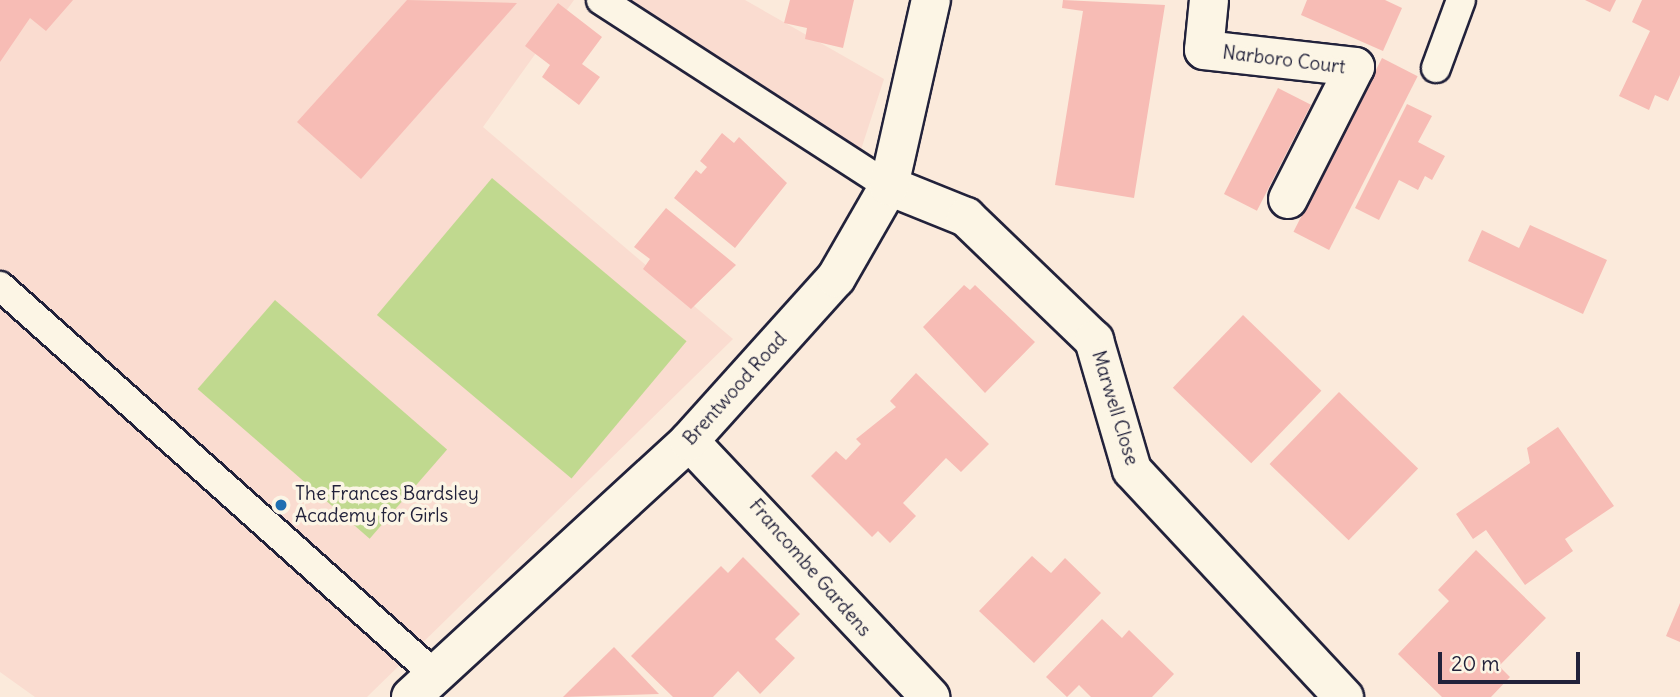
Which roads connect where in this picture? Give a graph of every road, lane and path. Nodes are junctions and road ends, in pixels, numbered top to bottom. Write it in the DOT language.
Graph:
graph roads {
  1 [pos="601,0"];
  2 [pos="931,0"];
  3 [pos="1209,0"];
  4 [pos="1461,0"];
  5 [pos="1436,68"];
  6 [pos="889,186"];
  7 [pos="1288,199"];
  8 [pos="0,286"];
  9 [pos="689,441"];
  10 [pos="423,686"];
  11 [pos="930,697"];
  12 [pos="1344,697"];
  1 -- 6 [label="lane"];
  2 -- 6 [label="street, Brentwood Road"];
  3 -- 7 [label="street, Narboro Court"];
  4 -- 5 [label="lane"];
  6 -- 9 [label="street, Brentwood Road"];
  6 -- 12 [label="street, Marwell Close"];
  8 -- 10 [label="lane"];
  9 -- 10 [label="street, Brentwood Road"];
  9 -- 11 [label="street, Francombe Gardens"];
}
